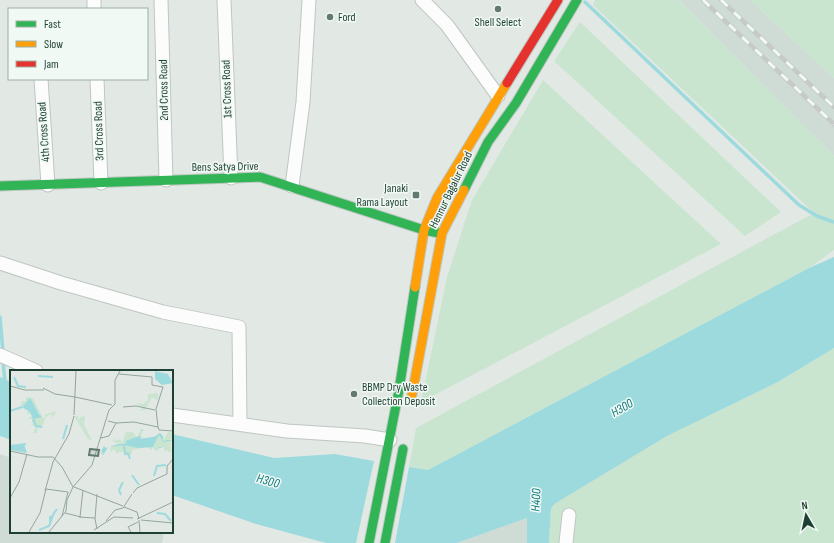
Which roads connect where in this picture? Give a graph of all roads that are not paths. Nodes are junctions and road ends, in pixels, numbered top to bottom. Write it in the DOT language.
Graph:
graph roads {
  1 [pos="162,0"];
  2 [pos="224,0"];
  3 [pos="309,0"];
  4 [pos="422,0"];
  5 [pos="558,0"];
  6 [pos="577,0"];
  7 [pos="545,24"];
  8 [pos="559,31"];
  9 [pos="41,80"];
  10 [pos="97,80"];
  11 [pos="498,96"];
  12 [pos="231,178"];
  13 [pos="166,180"];
  14 [pos="101,183"];
  15 [pos="48,185"];
  16 [pos="0,186"];
  17 [pos="292,186"];
  18 [pos="424,230"];
  19 [pos="442,234"];
  20 [pos="0,263"];
  21 [pos="0,355"];
  22 [pos="34,370"];
  23 [pos="411,402"];
  24 [pos="173,415"];
  25 [pos="240,424"];
  26 [pos="405,437"];
  27 [pos="390,440"];
  28 [pos="569,515"];
  29 [pos="369,543"];
  30 [pos="385,543"];
  31 [pos="566,543"];
  1 -- 13 [label="street, 2nd Cross Road"];
  2 -- 12 [label="street, 1st Cross Road"];
  3 -- 17 [label="street"];
  4 -- 11 [label="street"];
  5 -- 7 [label="main road, Hennur Bagalur Road"];
  6 -- 8 [label="main road, Hennur Bagalur Road"];
  7 -- 8 [label="main road"];
  7 -- 11 [label="main road, Hennur Bagalur Road"];
  8 -- 19 [label="main road, Hennur Bagalur Road"];
  9 -- 15 [label="street, 4th Cross Road"];
  10 -- 14 [label="street, 3rd Cross Road"];
  11 -- 18 [label="main road, Hennur Bagalur Road"];
  12 -- 13 [label="main road, Bens Satya Drive"];
  12 -- 17 [label="main road, Bens Satya Drive"];
  13 -- 14 [label="main road, Bens Satya Drive"];
  14 -- 15 [label="main road, Bens Satya Drive"];
  15 -- 16 [label="main road, Bens Satya Drive"];
  17 -- 18 [label="main road, Bens Satya Drive"];
  18 -- 19 [label="main road, Bens Satya Drive"];
  18 -- 27 [label="main road, Hennur Bagalur Road"];
  19 -- 23 [label="main road, Hennur Bagalur Road"];
  20 -- 25 [label="street"];
  21 -- 22 [label="street"];
  24 -- 25 [label="street"];
  25 -- 27 [label="street"];
  26 -- 30 [label="main road"];
  27 -- 29 [label="main road, Hennur Bagalur Road"];
  28 -- 31 [label="street"];
}
